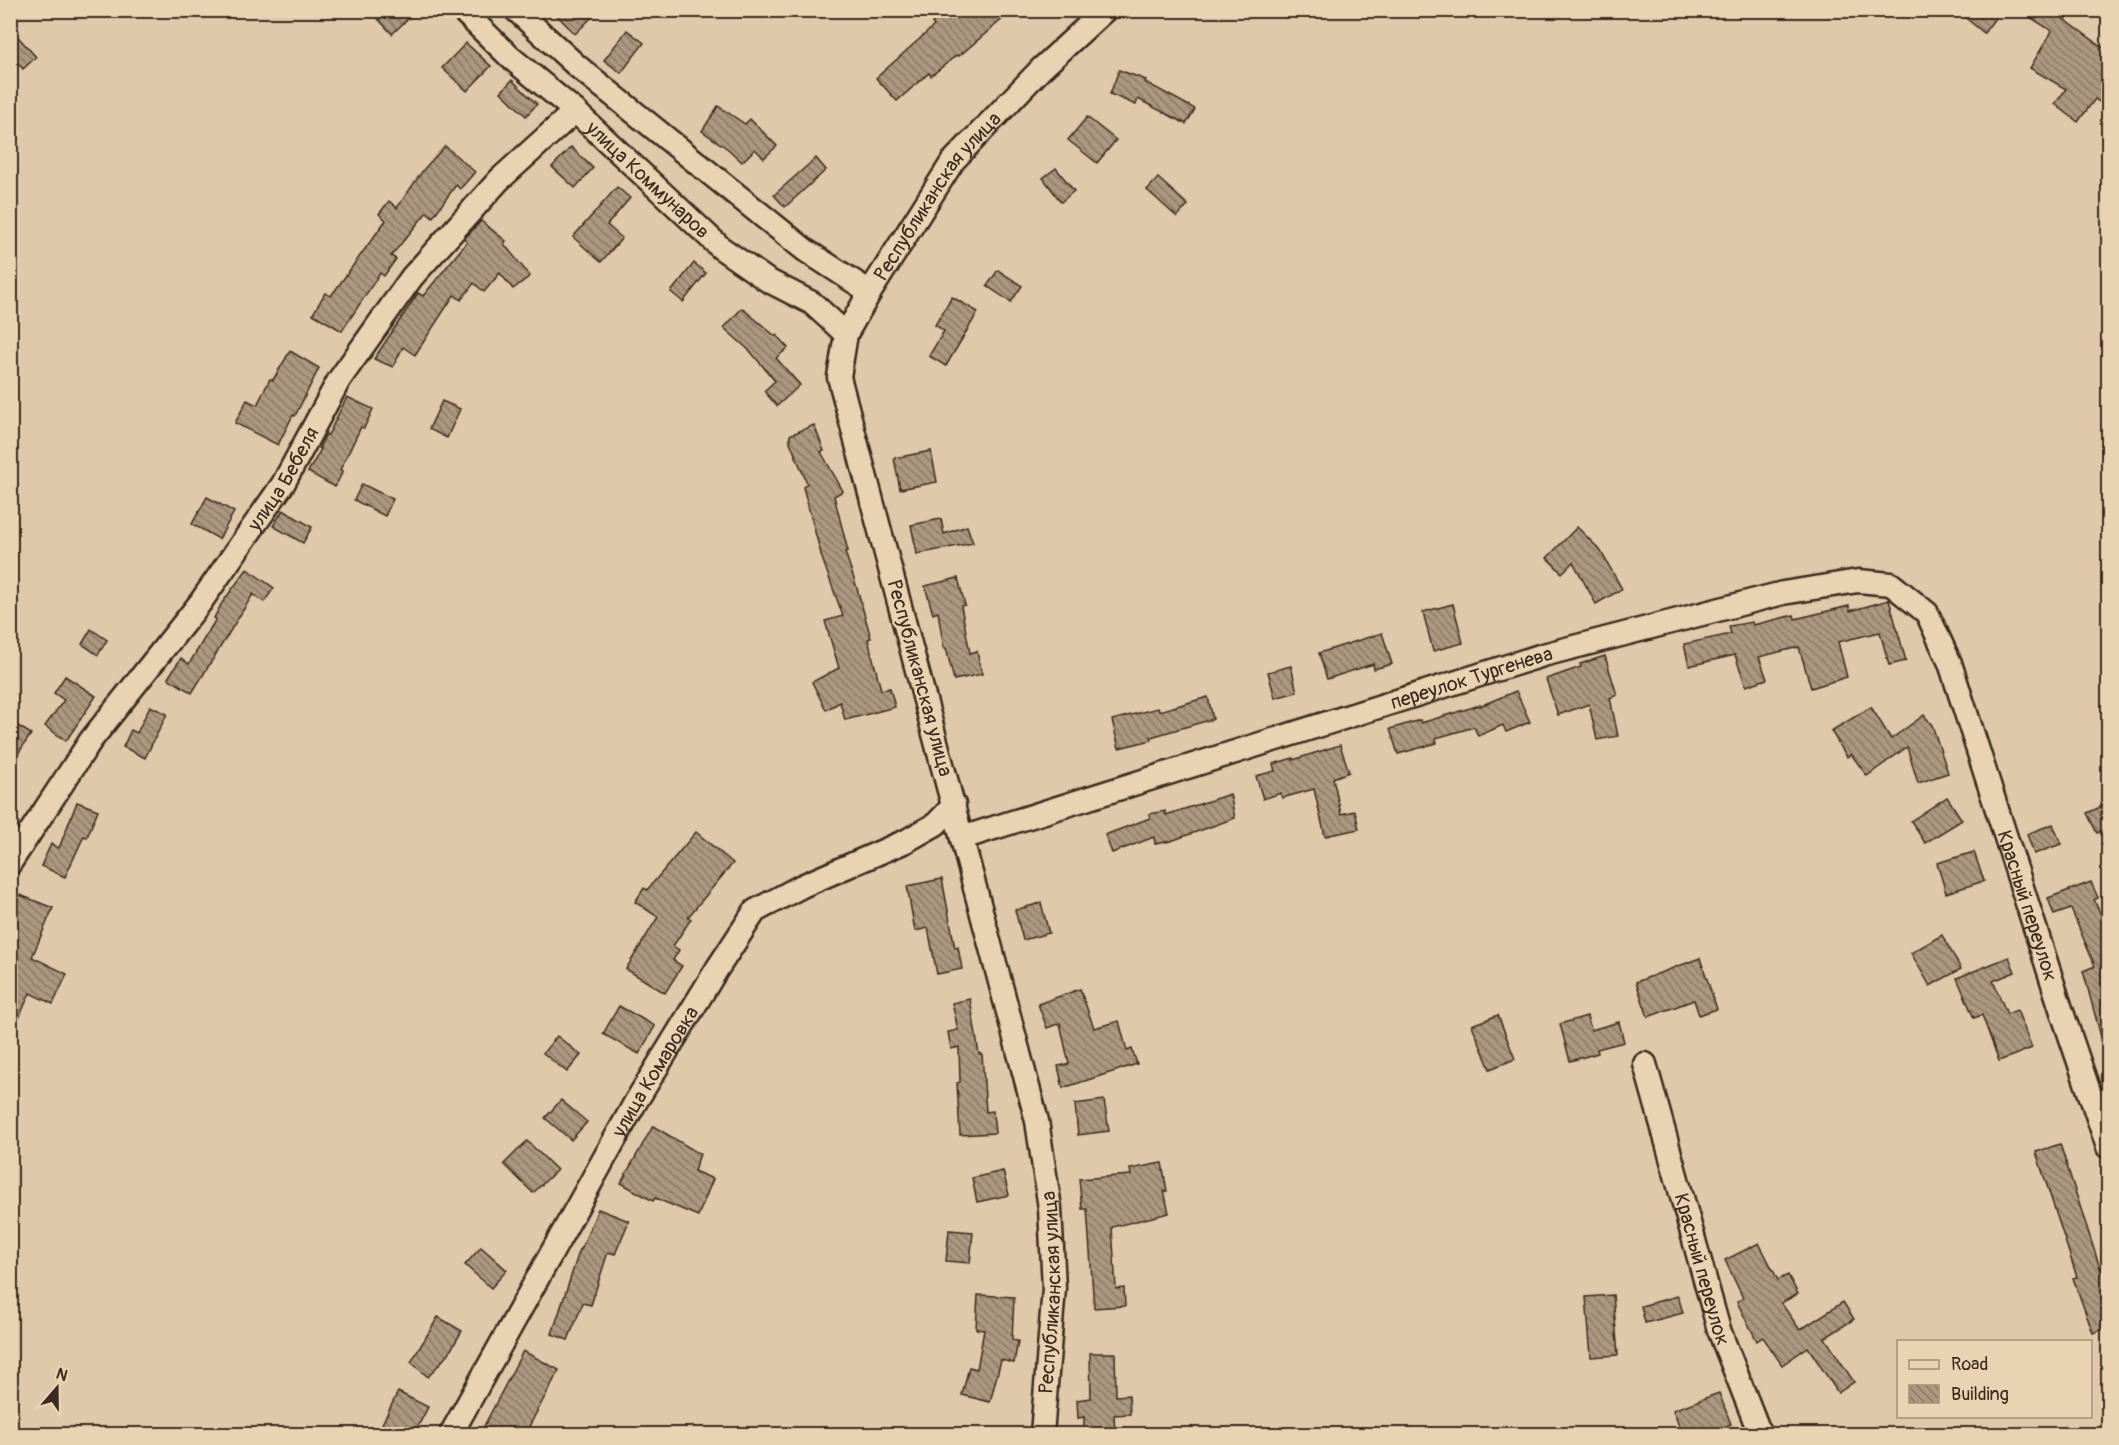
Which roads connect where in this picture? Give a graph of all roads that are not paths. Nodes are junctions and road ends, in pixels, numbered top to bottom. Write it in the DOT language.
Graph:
graph roads {
  1 [pos="462,10"];
  2 [pos="516,10"];
  3 [pos="1105,10"];
  4 [pos="575,111"];
  5 [pos="870,292"];
  6 [pos="846,334"];
  7 [pos="1950,663"];
  8 [pos="954,805"];
  9 [pos="962,838"];
  10 [pos="10,863"];
  11 [pos="1645,1064"];
  12 [pos="2109,1147"];
  13 [pos="451,1434"];
  14 [pos="1042,1434"];
  15 [pos="1760,1434"];
  1 -- 4 [label="street, улица Коммунаров"];
  2 -- 5 [label="street, улица Коммунаров"];
  3 -- 5 [label="street, Республиканская улица"];
  4 -- 6 [label="street, улица Коммунаров"];
  4 -- 10 [label="street, улица Бебеля"];
  5 -- 6 [label="street, Республиканская улица"];
  6 -- 8 [label="street, Республиканская улица"];
  7 -- 9 [label="street, переулок Тургенева"];
  7 -- 12 [label="street, Красный переулок"];
  8 -- 9 [label="street, Республиканская улица"];
  8 -- 13 [label="street, улица Комаровка"];
  9 -- 14 [label="street, Республиканская улица"];
  11 -- 15 [label="street, Красный переулок"];
}
